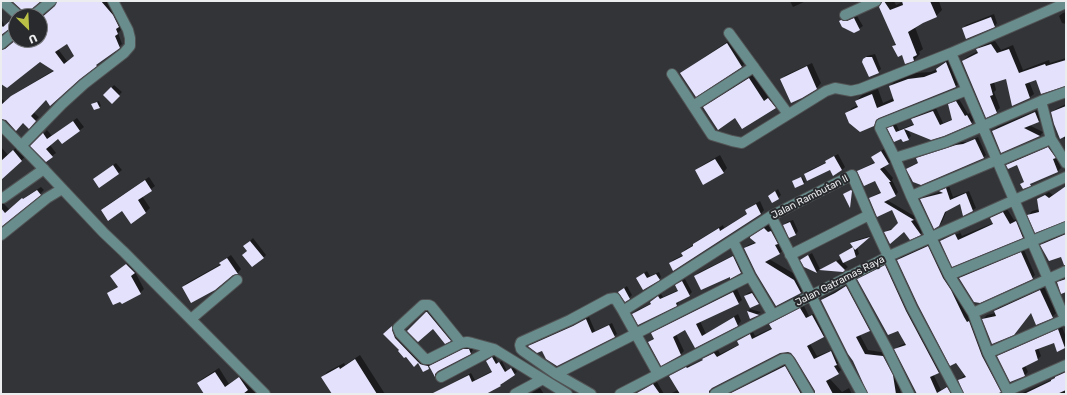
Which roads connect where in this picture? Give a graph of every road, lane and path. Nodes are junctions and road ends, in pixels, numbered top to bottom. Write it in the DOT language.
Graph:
graph roads {
  1 [pos="2,1"];
  2 [pos="51,1"];
  3 [pos="113,1"];
  4 [pos="876,1"];
  5 [pos="1066,3"];
  6 [pos="10,8"];
  7 [pos="43,8"];
  8 [pos="845,15"];
  9 [pos="729,33"];
  10 [pos="951,53"];
  11 [pos="754,66"];
  12 [pos="672,74"];
  13 [pos="967,90"];
  14 [pos="1066,92"];
  15 [pos="1041,101"];
  16 [pos="693,106"];
  17 [pos="788,114"];
  18 [pos="1,125"];
  19 [pos="982,126"];
  20 [pos="1051,139"];
  21 [pos="21,146"];
  22 [pos="895,158"];
  23 [pos="997,160"];
  24 [pos="1066,162"];
  25 [pos="44,169"];
  26 [pos="1066,178"];
  27 [pos="62,189"];
  28 [pos="912,196"];
  29 [pos="3,198"];
  30 [pos="1015,201"];
  31 [pos="869,215"];
  32 [pos="771,216"];
  33 [pos="1066,227"];
  34 [pos="1,235"];
  35 [pos="931,237"];
  36 [pos="733,241"];
  37 [pos="1032,242"];
  38 [pos="790,255"];
  39 [pos="889,256"];
  40 [pos="1066,271"];
  41 [pos="949,275"];
  42 [pos="750,276"];
  43 [pos="848,276"];
  44 [pos="1048,278"];
  45 [pos="237,280"];
  46 [pos="811,295"];
  47 [pos="623,311"];
  48 [pos="973,313"];
  49 [pos="772,315"];
  50 [pos="191,319"];
  51 [pos="1066,320"];
  52 [pos="635,334"];
  53 [pos="461,343"];
  54 [pos="494,349"];
  55 [pos="988,352"];
  56 [pos="1066,365"];
  57 [pos="556,374"];
  58 [pos="658,374"];
  59 [pos="441,377"];
  60 [pos="543,379"];
  61 [pos="1008,393"];
  62 [pos="265,394"];
  63 [pos="516,394"];
  64 [pos="567,394"];
  65 [pos="591,394"];
  66 [pos="620,394"];
  67 [pos="715,394"];
  68 [pos="809,394"];
  69 [pos="862,394"];
  70 [pos="909,394"];
  71 [pos="958,394"];
  1 -- 6 [label="street"];
  2 -- 7 [label="street"];
  3 -- 21 [label="street"];
  4 -- 8 [label="street"];
  5 -- 10 [label="street"];
  9 -- 11 [label="street"];
  10 -- 13 [label="street"];
  10 -- 17 [label="street"];
  11 -- 16 [label="street"];
  11 -- 17 [label="street"];
  12 -- 16 [label="street"];
  13 -- 19 [label="street"];
  13 -- 22 [label="street"];
  14 -- 15 [label="street"];
  15 -- 19 [label="street"];
  15 -- 20 [label="street"];
  16 -- 17 [label="street"];
  18 -- 21 [label="street"];
  19 -- 22 [label="street"];
  19 -- 23 [label="street"];
  20 -- 23 [label="street"];
  20 -- 24 [label="street"];
  21 -- 25 [label="street"];
  22 -- 28 [label="street"];
  23 -- 28 [label="street"];
  23 -- 30 [label="street"];
  25 -- 27 [label="street"];
  25 -- 29 [label="street"];
  26 -- 30 [label="street, Jalan Gatramas Raya"];
  27 -- 34 [label="street"];
  27 -- 50 [label="street"];
  28 -- 35 [label="street"];
  30 -- 35 [label="street, Jalan Gatramas Raya"];
  30 -- 37 [label="street"];
  31 -- 32 [label="street, Jalan Rambutan II"];
  31 -- 38 [label="street"];
  31 -- 39 [label="street, Jalan Rambutan II"];
  32 -- 36 [label="street, Jalan Rambutan II"];
  32 -- 38 [label="street"];
  33 -- 37 [label="street"];
  35 -- 39 [label="street, Jalan Gatramas Raya"];
  35 -- 41 [label="street"];
  36 -- 42 [label="street"];
  36 -- 47 [label="street, Jalan Rambutan II"];
  37 -- 41 [label="street"];
  37 -- 44 [label="street"];
  38 -- 46 [label="street"];
  39 -- 43 [label="street, Jalan Gatramas Raya"];
  39 -- 71 [label="street, Jalan Rambutan II"];
  40 -- 44 [label="street"];
  41 -- 48 [label="street"];
  42 -- 49 [label="street"];
  42 -- 52 [label="street"];
  43 -- 46 [label="street, Jalan Gatramas Raya"];
  43 -- 70 [label="street"];
  44 -- 48 [label="street"];
  44 -- 51 [label="street"];
  45 -- 50 [label="street"];
  46 -- 49 [label="street, Jalan Gatramas Raya"];
  46 -- 69 [label="street"];
  47 -- 52 [label="street"];
  47 -- 57 [label="street"];
  48 -- 55 [label="street"];
  49 -- 58 [label="street, Jalan Gatramas Raya"];
  50 -- 62 [label="street"];
  51 -- 55 [label="street"];
  52 -- 57 [label="street"];
  52 -- 58 [label="street"];
  53 -- 53 [label="street"];
  53 -- 54 [label="street"];
  54 -- 59 [label="street"];
  54 -- 60 [label="street"];
  55 -- 61 [label="street"];
  56 -- 61 [label="street"];
  57 -- 65 [label="street"];
  58 -- 66 [label="street, Jalan Gatramas Raya"];
  60 -- 63 [label="street"];
  60 -- 64 [label="street"];
  67 -- 68 [label="street"];
}
